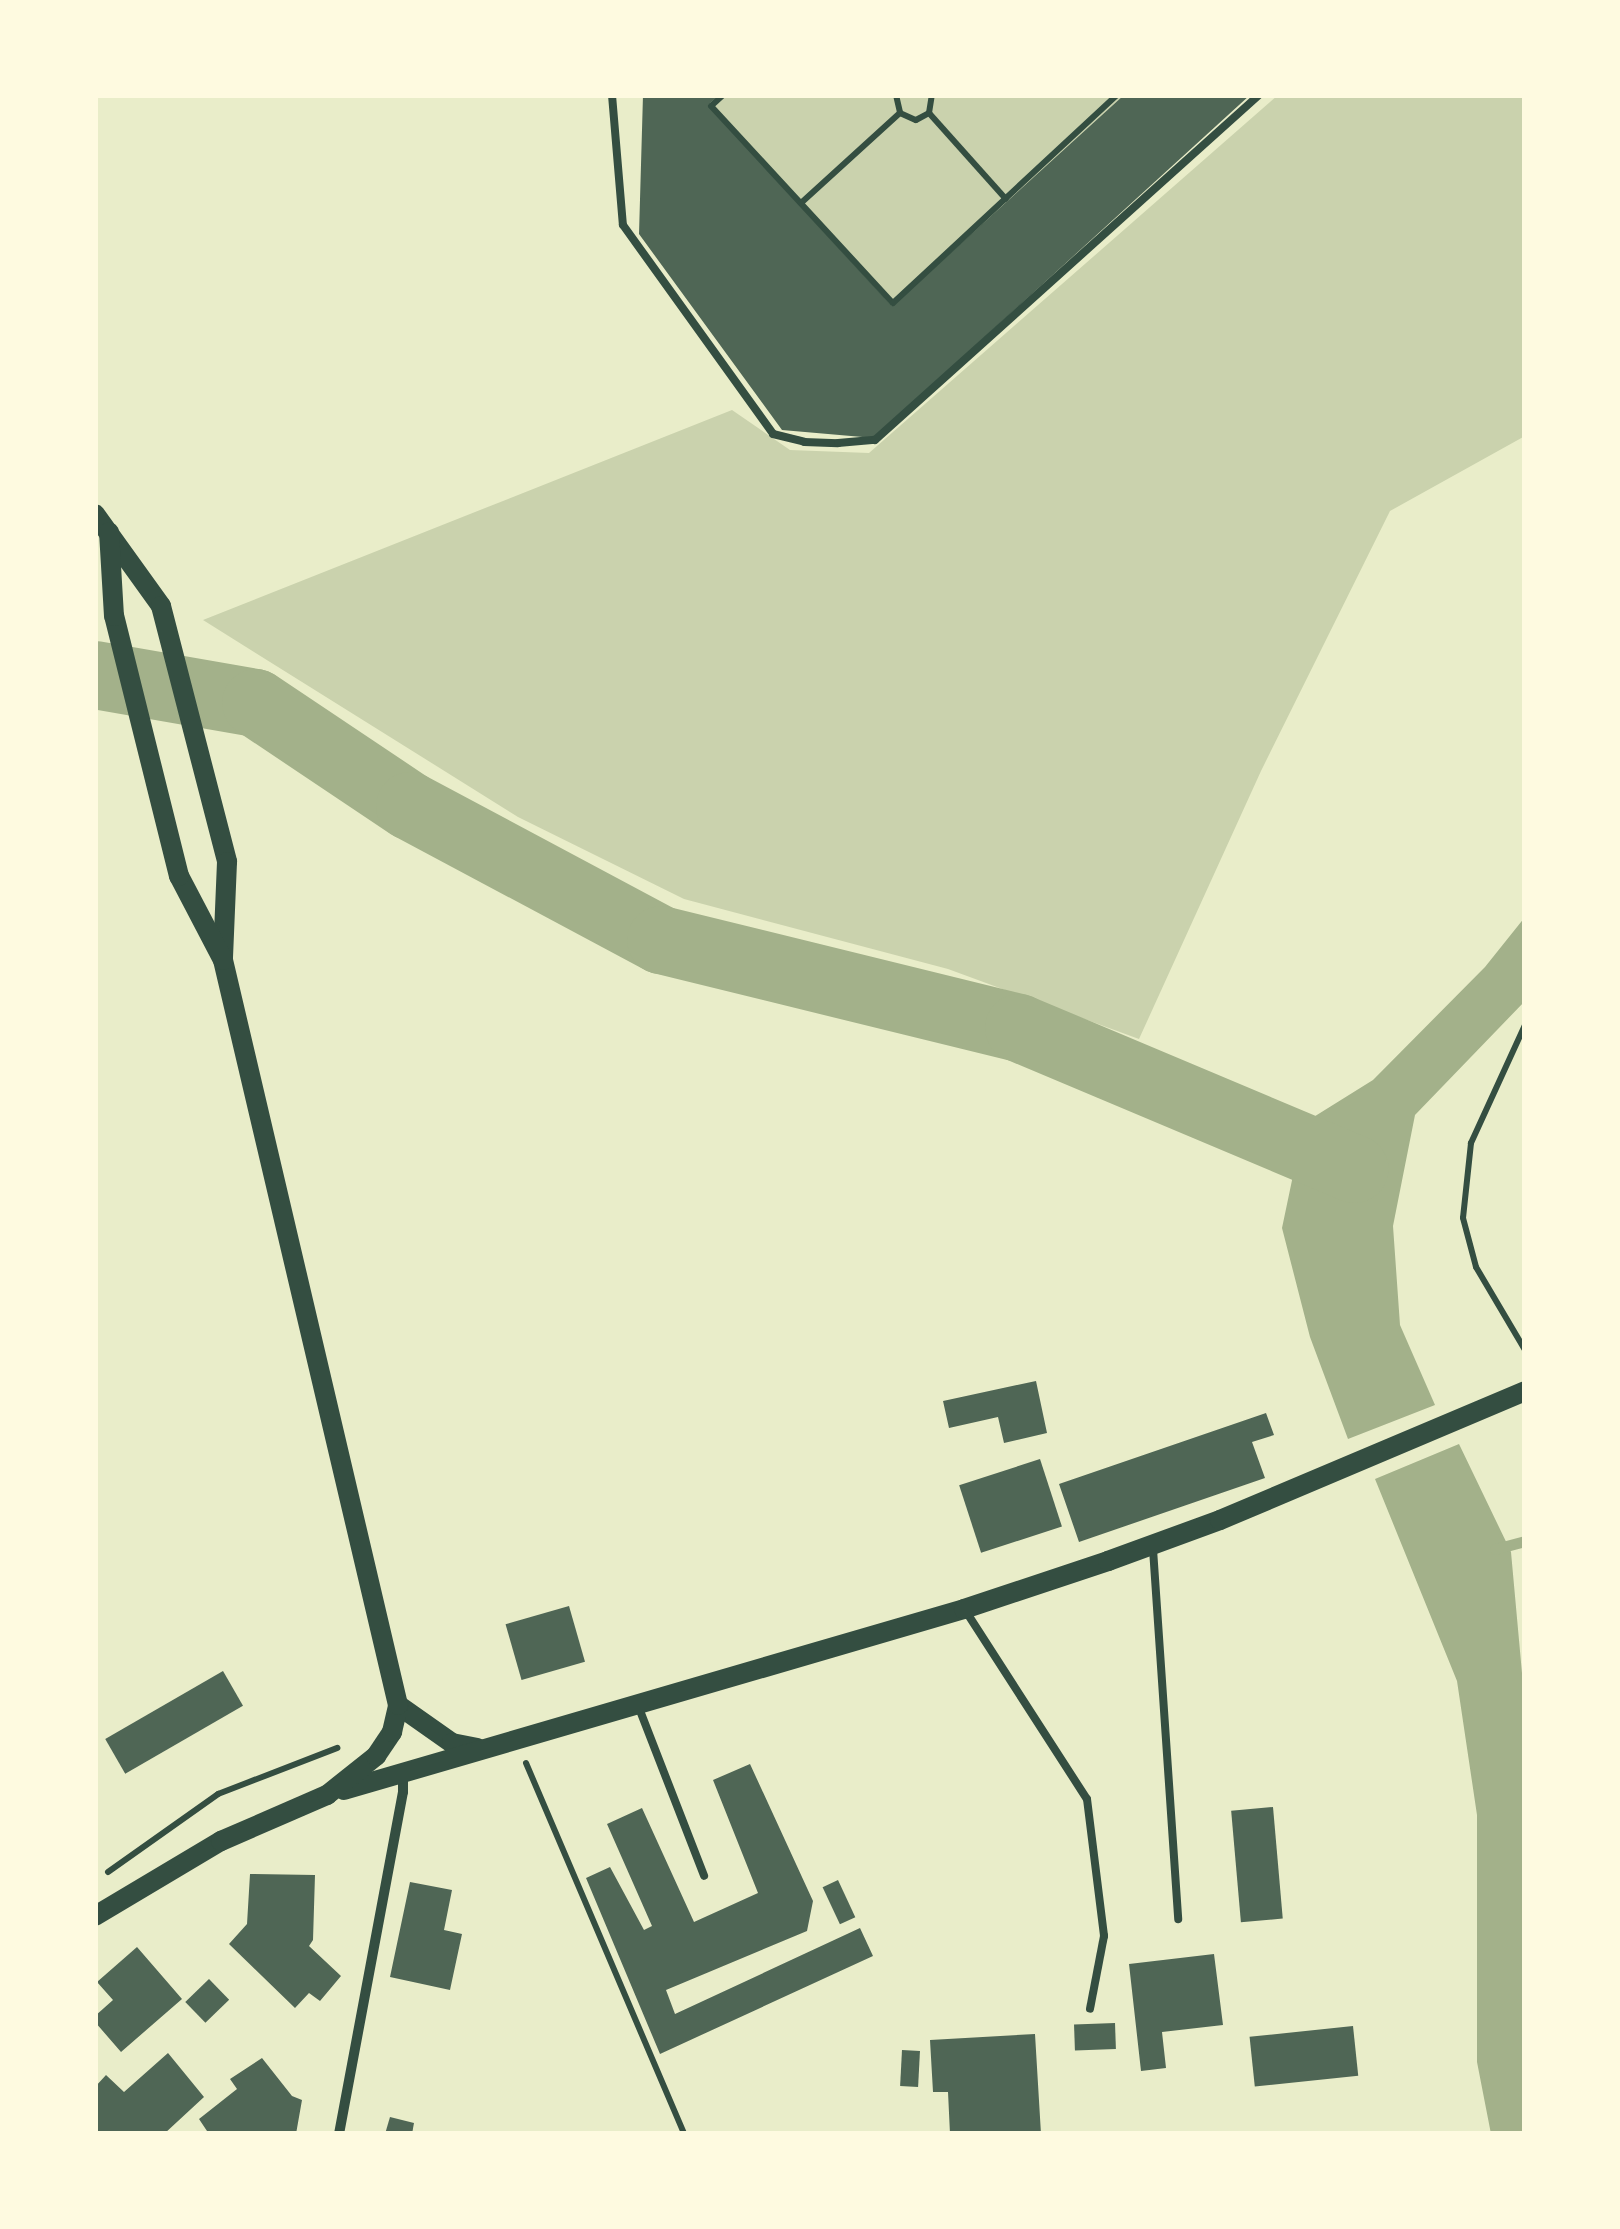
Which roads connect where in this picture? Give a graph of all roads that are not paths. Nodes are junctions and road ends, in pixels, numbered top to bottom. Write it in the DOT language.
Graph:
graph roads {
  1 [pos="612,95"];
  2 [pos="1259,95"];
  3 [pos="95,514"];
  4 [pos="109,532"];
  5 [pos="223,960"];
  6 [pos="1525,1392"];
  7 [pos="1153,1544"];
  8 [pos="964,1609"];
  9 [pos="637,1704"];
  10 [pos="398,1706"];
  11 [pos="433,1733"];
  12 [pos="481,1748"];
  13 [pos="403,1774"];
  14 [pos="327,1795"];
  15 [pos="704,1876"];
  16 [pos="95,1916"];
  17 [pos="1178,1919"];
  18 [pos="1090,2009"];
  19 [pos="339,2134"];
  1 -- 2 [label="lane"];
  3 -- 4 [label="main road"];
  4 -- 5 [label="main road"];
  4 -- 5 [label="main road"];
  5 -- 10 [label="main road"];
  6 -- 7 [label="main road"];
  7 -- 8 [label="main road"];
  7 -- 17 [label="lane"];
  8 -- 9 [label="main road"];
  8 -- 18 [label="lane"];
  9 -- 12 [label="main road"];
  9 -- 15 [label="lane"];
  10 -- 11 [label="main road"];
  10 -- 14 [label="main road"];
  11 -- 12 [label="main road"];
  11 -- 13 [label="main road"];
  12 -- 13 [label="main road"];
  13 -- 14 [label="main road"];
  13 -- 19 [label="street"];
  14 -- 16 [label="main road"];
}
